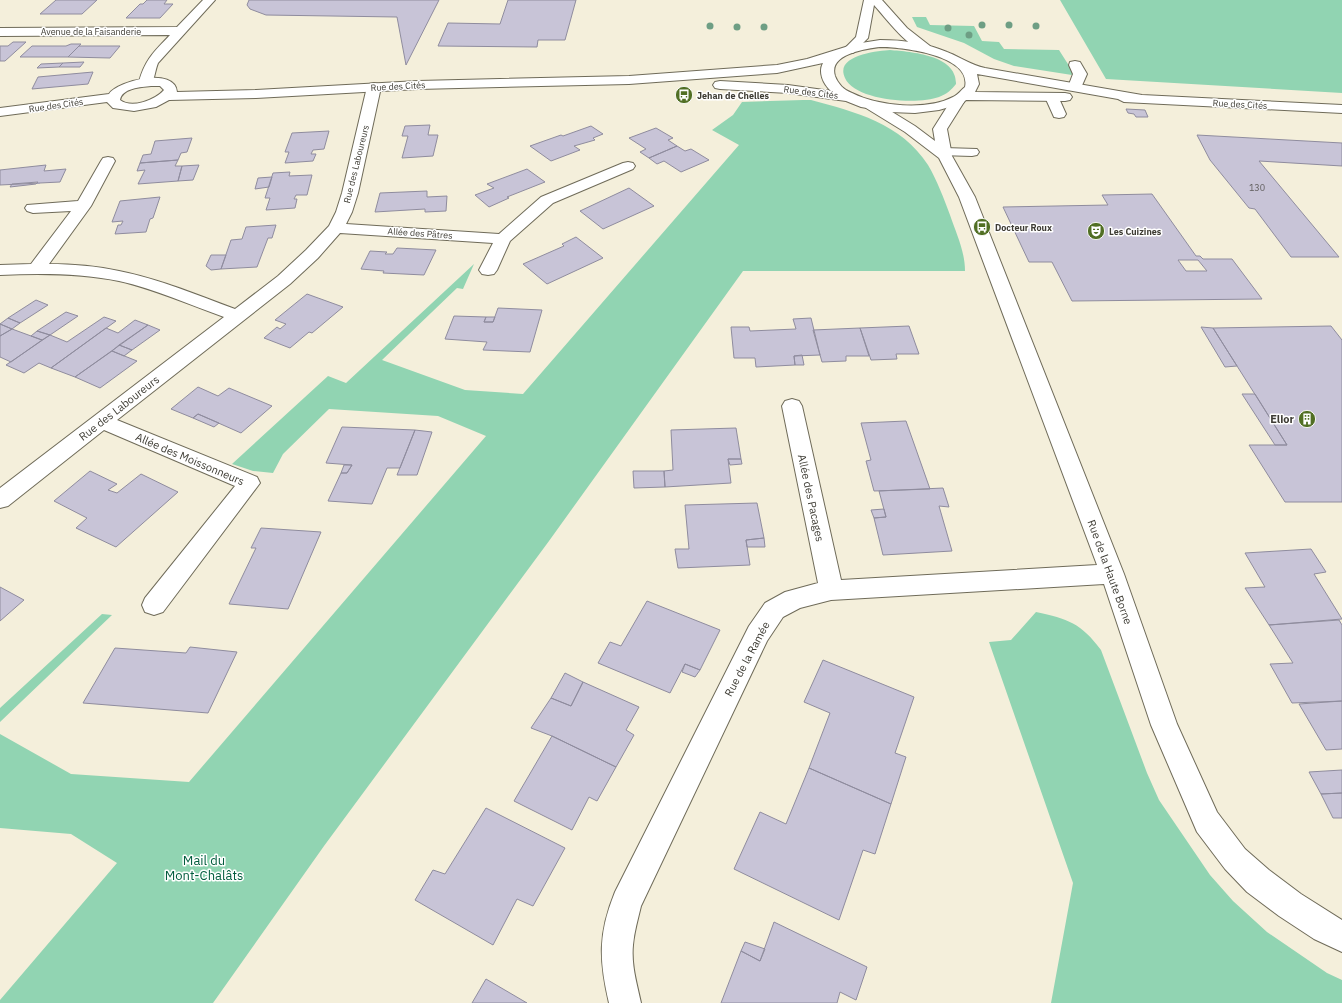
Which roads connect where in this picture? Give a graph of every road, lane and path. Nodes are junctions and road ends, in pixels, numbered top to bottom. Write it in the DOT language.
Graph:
graph roads {
  1 [pos="209,0"];
  2 [pos="870,0"];
  3 [pos="876,0"];
  4 [pos="181,31"];
  5 [pos="0,32"];
  6 [pos="926,49"];
  7 [pos="844,52"];
  8 [pos="1075,65"];
  9 [pos="964,66"];
  10 [pos="629,80"];
  11 [pos="146,82"];
  12 [pos="374,87"];
  13 [pos="1075,87"];
  14 [pos="168,96"];
  15 [pos="112,97"];
  16 [pos="849,97"];
  17 [pos="1052,97"];
  18 [pos="1138,98"];
  19 [pos="962,99"];
  20 [pos="871,105"];
  21 [pos="1342,109"];
  22 [pos="0,112"];
  23 [pos="1059,114"];
  24 [pos="972,152"];
  25 [pos="945,154"];
  26 [pos="108,161"];
  27 [pos="628,166"];
  28 [pos="83,206"];
  29 [pos="33,208"];
  30 [pos="336,228"];
  31 [pos="504,239"];
  32 [pos="37,268"];
  33 [pos="0,270"];
  34 [pos="488,270"];
  35 [pos="238,316"];
  36 [pos="792,406"];
  37 [pos="101,422"];
  38 [pos="0,500"];
  39 [pos="1112,574"];
  40 [pos="831,590"];
  41 [pos="154,605"];
  42 [pos="1342,936"];
  43 [pos="625,1003"];
  1 -- 4 [label="street"];
  2 -- 7 [label="street"];
  3 -- 6 [label="street"];
  4 -- 5 [label="street, Avenue de la Faisanderie"];
  4 -- 11 [label="street"];
  6 -- 7 [label="street, Rue des Cités"];
  6 -- 9 [label="street, Rue des Cités"];
  7 -- 10 [label="street, Rue des Cités"];
  7 -- 16 [label="street"];
  8 -- 13 [label="street"];
  9 -- 13 [label="street, Rue des Cités"];
  9 -- 19 [label="street, Rue de la Haute Borne"];
  10 -- 12 [label="street, Rue des Cités"];
  10 -- 16 [label="street, Rue des Cités"];
  11 -- 14 [label="street"];
  11 -- 15 [label="street"];
  12 -- 14 [label="street, Rue des Cités"];
  12 -- 30 [label="street, Rue des Laboureurs"];
  13 -- 18 [label="street, Rue des Cités"];
  14 -- 15 [label="street"];
  15 -- 22 [label="street, Rue des Cités"];
  16 -- 20 [label="street"];
  17 -- 18 [label="street, Rue des Cités"];
  17 -- 19 [label="street, Rue des Cités"];
  17 -- 23 [label="street"];
  18 -- 21 [label="street, Rue des Cités"];
  19 -- 20 [label="street, Rue des Cités"];
  19 -- 25 [label="street, Rue de la Haute Borne"];
  20 -- 25 [label="street, Rue de la Haute Borne"];
  24 -- 25 [label="street"];
  25 -- 39 [label="street, Rue de la Haute Borne"];
  26 -- 28 [label="street"];
  27 -- 31 [label="street"];
  28 -- 29 [label="street"];
  28 -- 32 [label="street"];
  30 -- 31 [label="street, Allée des Pâtres"];
  30 -- 35 [label="street, Rue des Laboureurs"];
  31 -- 34 [label="street"];
  32 -- 33 [label="street"];
  32 -- 35 [label="street"];
  35 -- 37 [label="street, Rue des Laboureurs"];
  36 -- 40 [label="street, Allée des Pacages"];
  37 -- 38 [label="street, Rue des Laboureurs"];
  37 -- 41 [label="street, Allée des Moissonneurs"];
  39 -- 40 [label="street, Rue de la Ramée"];
  39 -- 42 [label="street, Rue de la Haute Borne"];
  40 -- 43 [label="street, Rue de la Ramée"];
}
